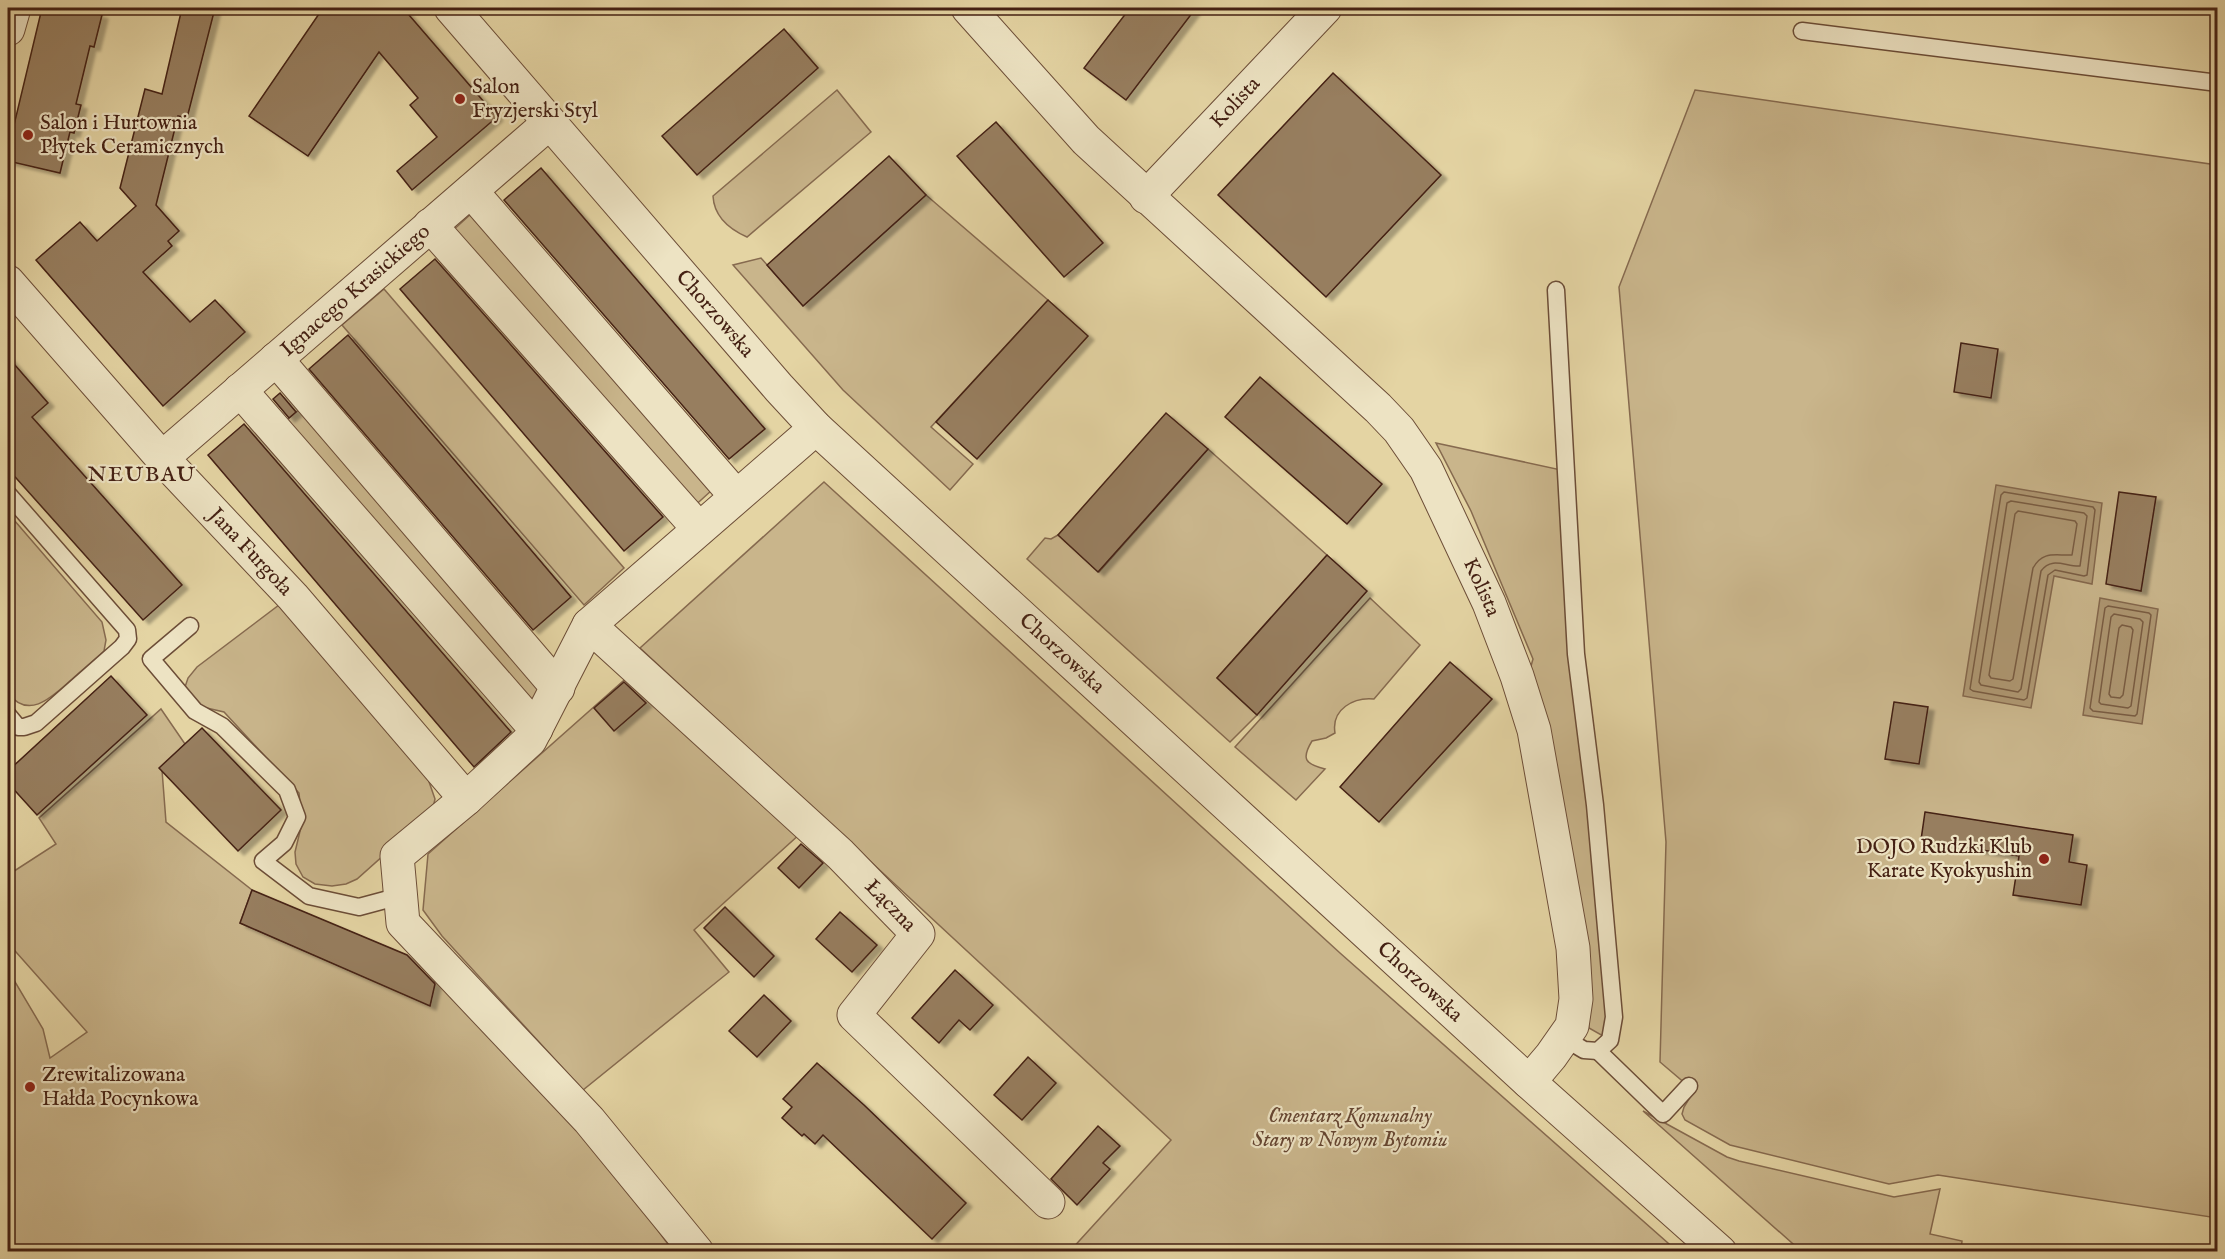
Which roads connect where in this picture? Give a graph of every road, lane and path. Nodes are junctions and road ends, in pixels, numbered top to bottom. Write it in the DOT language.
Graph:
graph roads {
  1 [pos="14,8"];
  2 [pos="451,8"];
  3 [pos="969,8"];
  4 [pos="1324,8"];
  5 [pos="8,29"];
  6 [pos="1802,31"];
  7 [pos="2217,83"];
  8 [pos="549,123"];
  9 [pos="471,191"];
  10 [pos="1146,197"];
  11 [pos="430,225"];
  12 [pos="8,282"];
  13 [pos="1556,290"];
  14 [pos="276,359"];
  15 [pos="240,390"];
  16 [pos="816,428"];
  17 [pos="162,458"];
  18 [pos="8,494"];
  19 [pos="736,496"];
  20 [pos="699,529"];
  21 [pos="589,625"];
  22 [pos="190,626"];
  23 [pos="558,688"];
  24 [pos="8,715"];
  25 [pos="536,729"];
  26 [pos="466,799"];
  27 [pos="400,896"];
  28 [pos="1564,1038"];
  29 [pos="1598,1051"];
  30 [pos="1529,1082"];
  31 [pos="1689,1086"];
  32 [pos="1048,1202"];
  33 [pos="697,1251"];
  34 [pos="1720,1251"];
  1 -- 5 [label="street"];
  2 -- 8 [label="street, Chorzowska"];
  3 -- 10 [label="street, Kolista"];
  4 -- 10 [label="street, Kolista"];
  6 -- 7 [label="lane"];
  8 -- 9 [label="street, Ignacego Krasickiego"];
  8 -- 16 [label="street, Chorzowska"];
  9 -- 11 [label="street, Ignacego Krasickiego"];
  9 -- 19 [label="street"];
  10 -- 28 [label="street, Kolista"];
  11 -- 14 [label="street, Ignacego Krasickiego"];
  11 -- 20 [label="street"];
  12 -- 17 [label="street, Jana Furgoła"];
  13 -- 29 [label="lane"];
  14 -- 15 [label="street, Ignacego Krasickiego"];
  14 -- 23 [label="street"];
  15 -- 17 [label="street, Ignacego Krasickiego"];
  15 -- 25 [label="street"];
  16 -- 19 [label="street"];
  16 -- 30 [label="street, Chorzowska"];
  17 -- 26 [label="street, Jana Furgoła"];
  18 -- 24 [label="lane"];
  19 -- 20 [label="street"];
  20 -- 21 [label="street"];
  21 -- 23 [label="street"];
  21 -- 32 [label="street, Łączna"];
  22 -- 27 [label="lane"];
  23 -- 25 [label="street"];
  25 -- 26 [label="street"];
  26 -- 27 [label="street"];
  27 -- 33 [label="street"];
  28 -- 29 [label="lane"];
  28 -- 30 [label="street, Kolista"];
  29 -- 31 [label="lane"];
  30 -- 34 [label="street, Chorzowska"];
}
